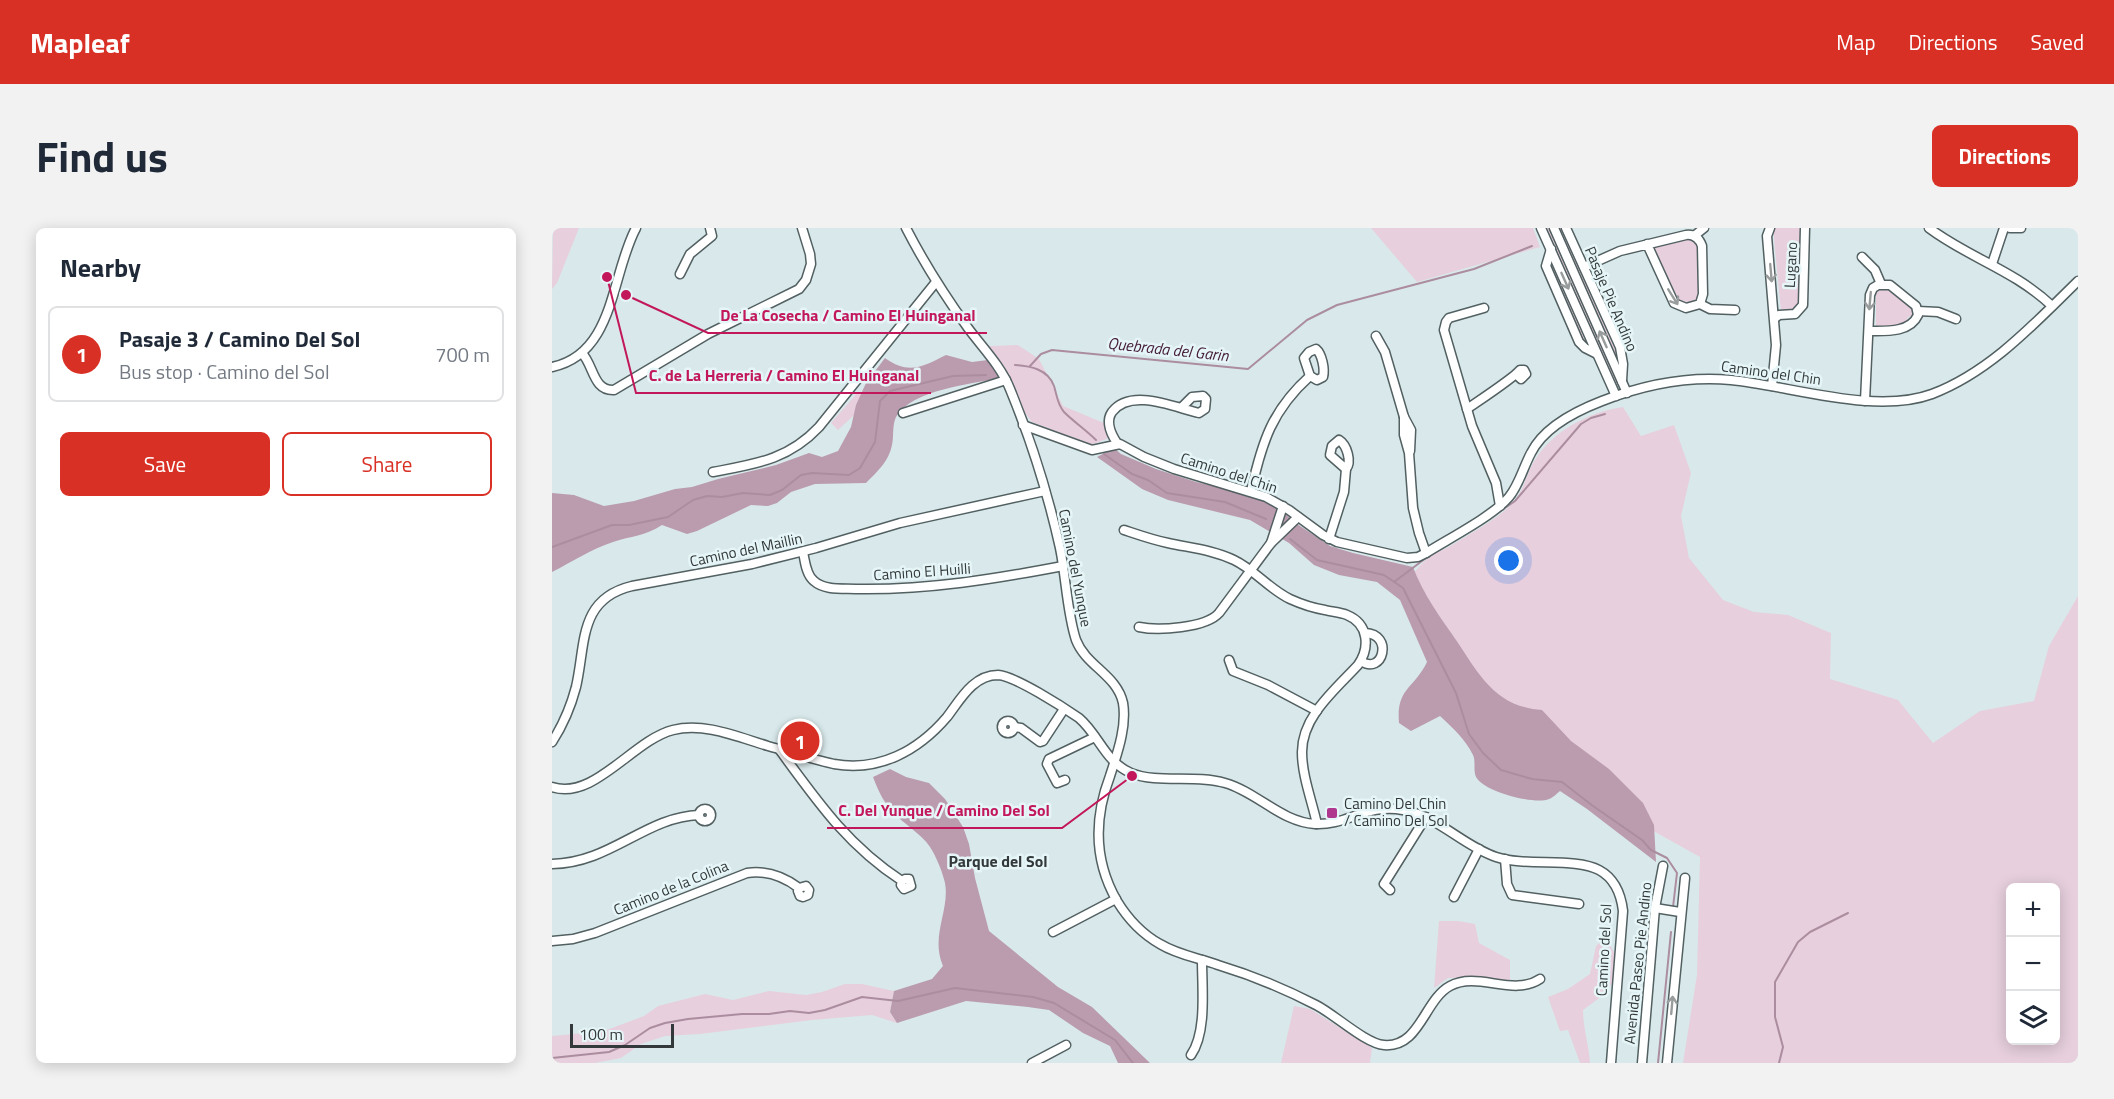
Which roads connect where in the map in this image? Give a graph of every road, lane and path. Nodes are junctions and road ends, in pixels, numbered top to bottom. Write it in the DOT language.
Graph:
graph roads {
  1 [pos="636,228"];
  2 [pos="710,228"];
  3 [pos="802,228"];
  4 [pos="906,228"];
  5 [pos="1541,228"];
  6 [pos="1554,228"];
  7 [pos="1566,228"];
  8 [pos="1704,228"];
  9 [pos="1770,228"];
  10 [pos="1805,228"];
  11 [pos="1929,228"];
  12 [pos="2004,228"];
  13 [pos="2010,228"];
  14 [pos="2020,228"];
  15 [pos="1694,236"];
  16 [pos="1647,244"];
  17 [pos="1863,257"];
  18 [pos="1992,264"];
  19 [pos="1584,267"];
  20 [pos="680,274"];
  21 [pos="2078,281"];
  22 [pos="936,282"];
  23 [pos="1881,284"];
  24 [pos="1700,304"];
  25 [pos="2052,306"];
  26 [pos="1484,308"];
  27 [pos="1735,310"];
  28 [pos="1918,311"];
  29 [pos="1775,318"];
  30 [pos="1956,319"];
  31 [pos="1869,331"];
  32 [pos="1376,336"];
  33 [pos="582,353"];
  34 [pos="552,367"];
  35 [pos="1517,375"];
  36 [pos="1310,376"];
  37 [pos="1006,380"];
  38 [pos="1622,382"];
  39 [pos="1772,386"];
  40 [pos="1627,393"];
  41 [pos="1616,396"];
  42 [pos="1865,401"];
  43 [pos="1182,407"];
  44 [pos="1467,409"];
  45 [pos="903,413"];
  46 [pos="1023,425"];
  47 [pos="1117,443"];
  48 [pos="1346,469"];
  49 [pos="713,472"];
  50 [pos="1496,483"];
  51 [pos="1045,491"];
  52 [pos="1251,491"];
  53 [pos="1510,495"];
  54 [pos="1283,506"];
  55 [pos="1500,506"];
  56 [pos="1298,517"];
  57 [pos="1124,530"];
  58 [pos="1329,539"];
  59 [pos="1271,543"];
  60 [pos="803,552"];
  61 [pos="1426,553"];
  62 [pos="1063,566"];
  63 [pos="1251,571"];
  64 [pos="1139,627"];
  65 [pos="1365,633"];
  66 [pos="1229,660"];
  67 [pos="1361,661"];
  68 [pos="1064,709"];
  69 [pos="1317,711"];
  70 [pos="1014,727"];
  71 [pos="1095,737"];
  72 [pos="552,742"];
  73 [pos="1120,744"];
  74 [pos="1102,748"];
  75 [pos="779,749"];
  76 [pos="1114,763"];
  77 [pos="1065,780"];
  78 [pos="552,787"];
  79 [pos="699,814"];
  80 [pos="1426,817"];
  81 [pos="1317,824"];
  82 [pos="1479,849"];
  83 [pos="1505,859"];
  84 [pos="552,864"];
  85 [pos="1662,866"];
  86 [pos="1685,878"];
  87 [pos="902,881"];
  88 [pos="799,888"];
  89 [pos="1390,890"];
  90 [pos="1454,897"];
  91 [pos="1116,898"];
  92 [pos="1579,904"];
  93 [pos="1655,908"];
  94 [pos="1680,912"];
  95 [pos="1053,932"];
  96 [pos="552,942"];
  97 [pos="1202,960"];
  98 [pos="1540,978"];
  99 [pos="1066,1046"];
  100 [pos="1191,1055"];
  101 [pos="1032,1063"];
  102 [pos="1611,1063"];
  103 [pos="1642,1063"];
  104 [pos="1667,1063"];
  1 -- 33 [label="street"];
  2 -- 20 [label="street"];
  3 -- 33 [label="street"];
  4 -- 22 [label="street, Camino del Yunque"];
  5 -- 41 [label="street, one-way"];
  38 -- 6 [label="street, one-way"];
  7 -- 19 [label="street, Pasaje Pie Andino"];
  8 -- 15 [label="street"];
  9 -- 29 [label="street, Lugano, one-way"];
  10 -- 29 [label="street, Lugano"];
  11 -- 18 [label="street"];
  12 -- 18 [label="street"];
  13 -- 14 [label="street"];
  15 -- 16 [label="street"];
  15 -- 24 [label="street"];
  16 -- 19 [label="street"];
  16 -- 24 [label="street, one-way"];
  17 -- 23 [label="street"];
  18 -- 25 [label="street"];
  19 -- 38 [label="street, Pasaje Pie Andino"];
  21 -- 25 [label="street, Camino del Chin"];
  22 -- 37 [label="street, Camino del Yunque"];
  22 -- 49 [label="street"];
  23 -- 28 [label="street"];
  23 -- 31 [label="street, one-way"];
  24 -- 27 [label="street"];
  25 -- 42 [label="street, Camino del Chin"];
  26 -- 44 [label="street"];
  28 -- 30 [label="street"];
  28 -- 31 [label="street"];
  29 -- 39 [label="street, Lugano"];
  31 -- 42 [label="street"];
  32 -- 61 [label="street"];
  33 -- 34 [label="street"];
  35 -- 44 [label="street"];
  36 -- 52 [label="street"];
  37 -- 45 [label="street"];
  37 -- 46 [label="street, Camino del Yunque"];
  38 -- 40 [label="street"];
  39 -- 40 [label="street, Camino del Chin"];
  39 -- 42 [label="street, Camino del Chin"];
  40 -- 41 [label="street, Camino del Chin"];
  41 -- 53 [label="street, Camino del Chin"];
  43 -- 47 [label="street"];
  44 -- 50 [label="street"];
  46 -- 47 [label="street"];
  46 -- 51 [label="street, Camino del Yunque"];
  47 -- 52 [label="street, Camino del Chin"];
  48 -- 58 [label="street"];
  50 -- 53 [label="street"];
  50 -- 55 [label="street"];
  51 -- 60 [label="street, Camino del Maillin"];
  51 -- 62 [label="street, Camino del Yunque"];
  52 -- 54 [label="street, Camino del Chin"];
  53 -- 55 [label="street, Camino del Chin"];
  54 -- 56 [label="street, Camino del Chin"];
  54 -- 59 [label="street"];
  55 -- 61 [label="street, Camino del Chin"];
  56 -- 58 [label="street, Camino del Chin"];
  56 -- 59 [label="street"];
  57 -- 63 [label="street"];
  58 -- 61 [label="street, Camino del Chin"];
  59 -- 63 [label="street"];
  60 -- 62 [label="street, Camino El Huilli"];
  60 -- 72 [label="street, Camino del Maillin"];
  62 -- 73 [label="street, Camino del Yunque"];
  63 -- 64 [label="street"];
  63 -- 65 [label="street"];
  65 -- 67 [label="street"];
  65 -- 67 [label="street"];
  66 -- 69 [label="street"];
  67 -- 69 [label="street"];
  68 -- 70 [label="street"];
  68 -- 71 [label="street, Camino del Sol"];
  68 -- 75 [label="street, Camino del Sol"];
  69 -- 81 [label="street"];
  71 -- 74 [label="street, Camino del Sol"];
  71 -- 77 [label="street"];
  73 -- 74 [label="street"];
  73 -- 76 [label="street, Camino del Yunque"];
  74 -- 76 [label="street, Camino del Sol"];
  75 -- 78 [label="street, Camino del Sol"];
  75 -- 87 [label="street"];
  76 -- 81 [label="street, Camino del Sol"];
  76 -- 91 [label="street, Camino del Yunque"];
  79 -- 84 [label="street"];
  80 -- 81 [label="street, Camino del Sol"];
  80 -- 82 [label="street, Camino del Sol"];
  80 -- 89 [label="street"];
  82 -- 83 [label="street, Camino del Sol"];
  82 -- 90 [label="street"];
  83 -- 92 [label="street, Camino del Sol"];
  83 -- 102 [label="street, Camino del Sol"];
  85 -- 93 [label="street, Avenida Paseo Pie Andino"];
  86 -- 94 [label="street"];
  88 -- 96 [label="street, Camino de la Colina"];
  91 -- 95 [label="street"];
  91 -- 97 [label="street, Camino del Yunque"];
  93 -- 94 [label="street"];
  93 -- 103 [label="street, Avenida Paseo Pie Andino"];
  104 -- 94 [label="street, one-way"];
  97 -- 98 [label="street, Camino del Yunque"];
  97 -- 100 [label="street"];
  99 -- 101 [label="street"];
}
